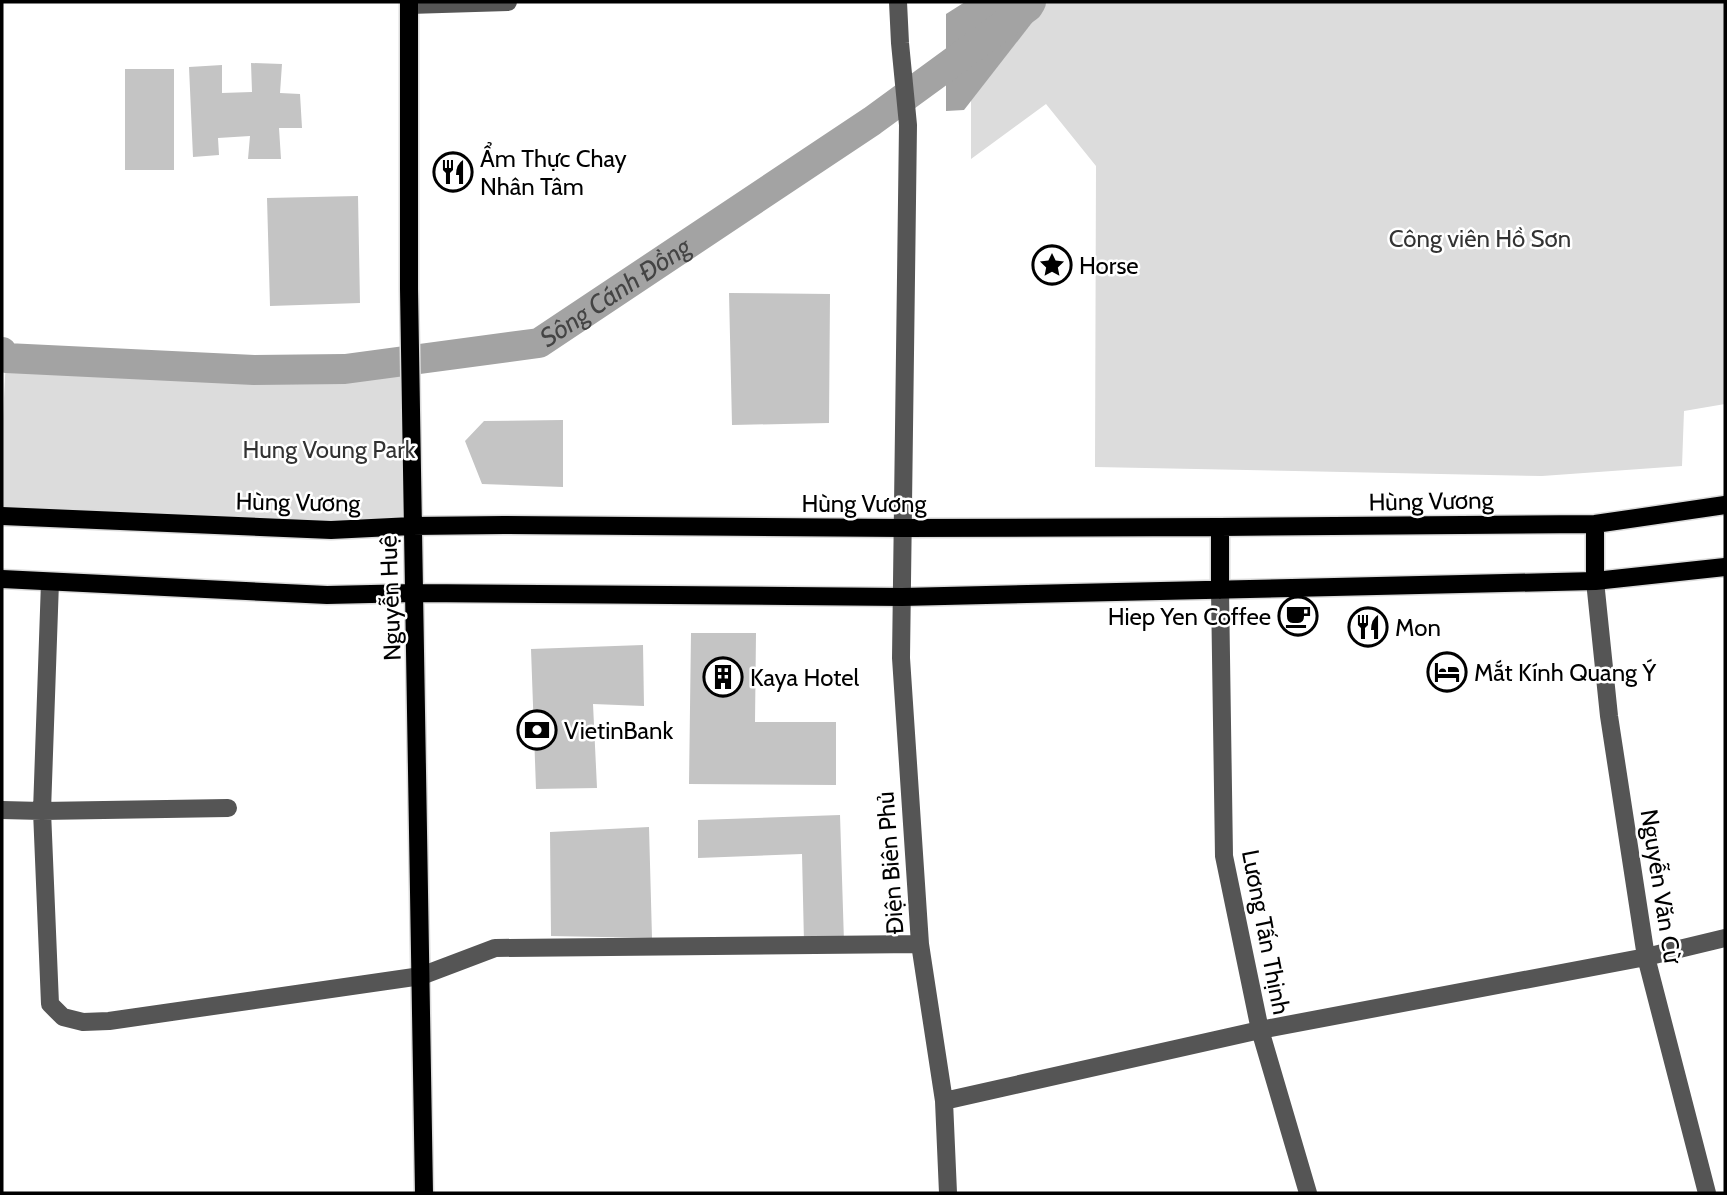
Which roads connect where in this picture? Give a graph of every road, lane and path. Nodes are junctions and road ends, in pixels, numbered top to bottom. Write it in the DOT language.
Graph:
graph roads {
  1 [pos="508,2"];
  2 [pos="898,2"];
  3 [pos="409,3"];
  4 [pos="1725,505"];
  5 [pos="2,516"];
  6 [pos="1595,524"];
  7 [pos="412,526"];
  8 [pos="1220,527"];
  9 [pos="903,528"];
  10 [pos="1725,567"];
  11 [pos="2,579"];
  12 [pos="1595,581"];
  13 [pos="50,582"];
  14 [pos="1220,590"];
  15 [pos="415,593"];
  16 [pos="902,597"];
  17 [pos="228,808"];
  18 [pos="2,810"];
  19 [pos="42,811"];
  20 [pos="1725,938"];
  21 [pos="920,944"];
  22 [pos="1646,957"];
  23 [pos="421,976"];
  24 [pos="1260,1030"];
  25 [pos="944,1101"];
  26 [pos="424,1193"];
  27 [pos="948,1193"];
  28 [pos="1308,1193"];
  29 [pos="1707,1193"];
  1 -- 3 [label="street"];
  2 -- 9 [label="street, Điện Biên Phủ"];
  3 -- 7 [label="main road, Nguyễn Huệ"];
  4 -- 6 [label="main road, Hùng Vương"];
  5 -- 7 [label="main road, Hùng Vương"];
  6 -- 8 [label="main road, Hùng Vương"];
  6 -- 12 [label="main road"];
  7 -- 9 [label="main road, Hùng Vương"];
  7 -- 15 [label="main road, Nguyễn Huệ"];
  8 -- 9 [label="main road, Hùng Vương"];
  8 -- 14 [label="main road"];
  9 -- 16 [label="street, Điện Biên Phủ"];
  10 -- 12 [label="main road"];
  11 -- 13 [label="main road"];
  12 -- 14 [label="main road"];
  12 -- 22 [label="street, Nguyễn Văn Cừ"];
  13 -- 15 [label="main road"];
  13 -- 19 [label="street"];
  14 -- 16 [label="main road"];
  14 -- 24 [label="street, Lương Tấn Thịnh"];
  15 -- 16 [label="main road"];
  15 -- 23 [label="main road, Nguyễn Huệ"];
  16 -- 21 [label="street, Điện Biên Phủ"];
  17 -- 19 [label="street"];
  18 -- 19 [label="street"];
  19 -- 23 [label="street"];
  20 -- 22 [label="street"];
  21 -- 23 [label="street"];
  21 -- 25 [label="street, Điện Biên Phủ"];
  22 -- 24 [label="street"];
  22 -- 29 [label="street, Nguyễn Văn Cừ"];
  23 -- 26 [label="main road, Nguyễn Huệ"];
  24 -- 25 [label="street"];
  24 -- 28 [label="street, Lương Tấn Thịnh"];
  25 -- 27 [label="street, Điện Biên Phủ"];
}
